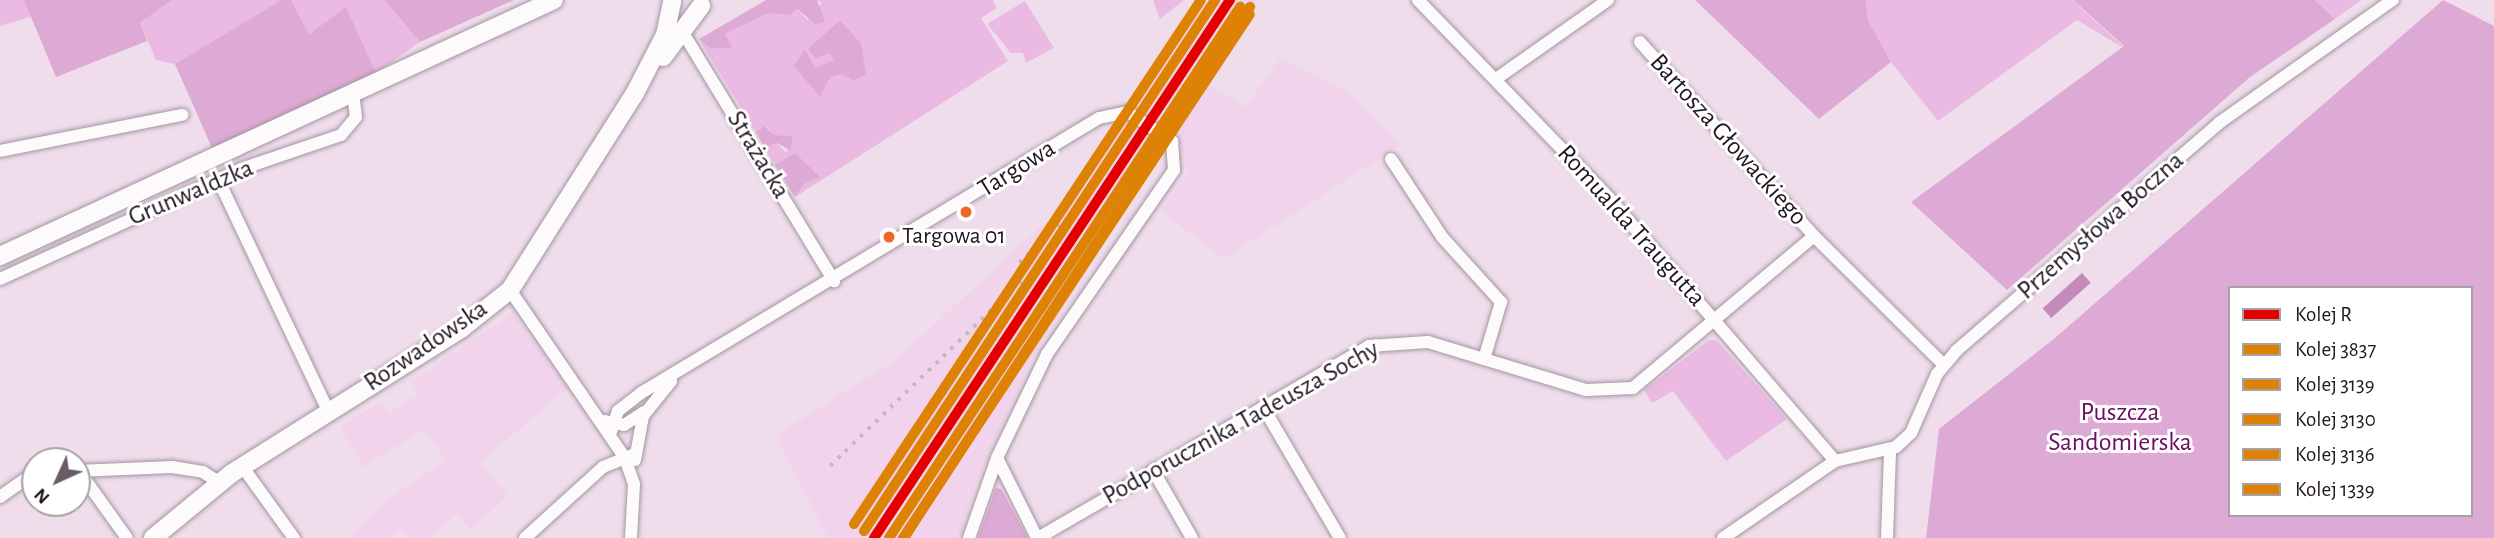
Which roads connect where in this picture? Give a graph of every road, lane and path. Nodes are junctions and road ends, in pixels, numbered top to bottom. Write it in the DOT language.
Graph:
graph roads {
  1 [pos="554,0"];
  2 [pos="672,0"];
  3 [pos="1418,0"];
  4 [pos="1608,0"];
  5 [pos="2393,0"];
  6 [pos="706,3"];
  7 [pos="682,31"];
  8 [pos="1640,42"];
  9 [pos="1496,79"];
  10 [pos="353,93"];
  11 [pos="635,93"];
  12 [pos="182,115"];
  13 [pos="0,151"];
  14 [pos="1391,159"];
  15 [pos="218,179"];
  16 [pos="1814,236"];
  17 [pos="0,256"];
  18 [pos="0,279"];
  19 [pos="834,281"];
  20 [pos="510,290"];
  21 [pos="1717,323"];
  22 [pos="1484,359"];
  23 [pos="1943,364"];
  24 [pos="682,371"];
  25 [pos="1263,407"];
  26 [pos="647,409"];
  27 [pos="328,411"];
  28 [pos="608,426"];
  29 [pos="1890,450"];
  30 [pos="630,455"];
  31 [pos="997,458"];
  32 [pos="1835,461"];
  33 [pos="242,466"];
  34 [pos="91,470"];
  35 [pos="1153,470"];
  36 [pos="21,482"];
  37 [pos="220,483"];
  38 [pos="91,489"];
  39 [pos="0,497"];
  40 [pos="127,538"];
  41 [pos="153,538"];
  42 [pos="294,538"];
  43 [pos="525,538"];
  44 [pos="631,538"];
  45 [pos="969,538"];
  46 [pos="1037,538"];
  47 [pos="1192,538"];
  48 [pos="1340,538"];
  49 [pos="1723,538"];
  50 [pos="1887,538"];
  1 -- 10 [label="street"];
  2 -- 6 [label="street"];
  2 -- 11 [label="street, Rozwadowska"];
  3 -- 9 [label="street, Romualda Traugutta"];
  4 -- 9 [label="street"];
  5 -- 23 [label="street, Przemysłowa Boczna"];
  6 -- 7 [label="street, Rozwadowska"];
  7 -- 11 [label="street, Rozwadowska"];
  7 -- 19 [label="street, Strażacka"];
  8 -- 16 [label="street, Bartosza Głowackiego"];
  9 -- 21 [label="street, Romualda Traugutta"];
  10 -- 15 [label="street, Grunwaldzka"];
  10 -- 17 [label="street"];
  11 -- 20 [label="street, Rozwadowska"];
  12 -- 13 [label="street"];
  14 -- 22 [label="street"];
  15 -- 18 [label="street, Grunwaldzka"];
  15 -- 27 [label="street"];
  16 -- 21 [label="street, Bartosza Głowackiego"];
  16 -- 23 [label="street"];
  19 -- 24 [label="street, Targowa"];
  19 -- 31 [label="street, Targowa"];
  20 -- 27 [label="street, Rozwadowska"];
  20 -- 28 [label="street"];
  21 -- 22 [label="street, Podporucznika Tadeusza Sochy"];
  21 -- 32 [label="street, Romualda Traugutta"];
  22 -- 25 [label="street, Podporucznika Tadeusza Sochy"];
  23 -- 29 [label="street, Przemysłowa Boczna"];
  24 -- 26 [label="street, Targowa"];
  24 -- 28 [label="street, Targowa"];
  25 -- 35 [label="street, Podporucznika Tadeusza Sochy"];
  25 -- 48 [label="street"];
  26 -- 28 [label="street"];
  26 -- 30 [label="street, Targowa"];
  27 -- 33 [label="street, Rozwadowska"];
  28 -- 30 [label="street"];
  29 -- 32 [label="street"];
  29 -- 50 [label="street"];
  30 -- 43 [label="street"];
  30 -- 44 [label="street, Targowa"];
  31 -- 45 [label="street"];
  31 -- 46 [label="street"];
  32 -- 49 [label="street"];
  33 -- 37 [label="street, Rozwadowska"];
  33 -- 42 [label="street"];
  34 -- 37 [label="street"];
  35 -- 46 [label="street, Podporucznika Tadeusza Sochy"];
  35 -- 47 [label="street"];
  36 -- 39 [label="street"];
  37 -- 41 [label="street, Rozwadowska"];
  38 -- 40 [label="street"];
}
